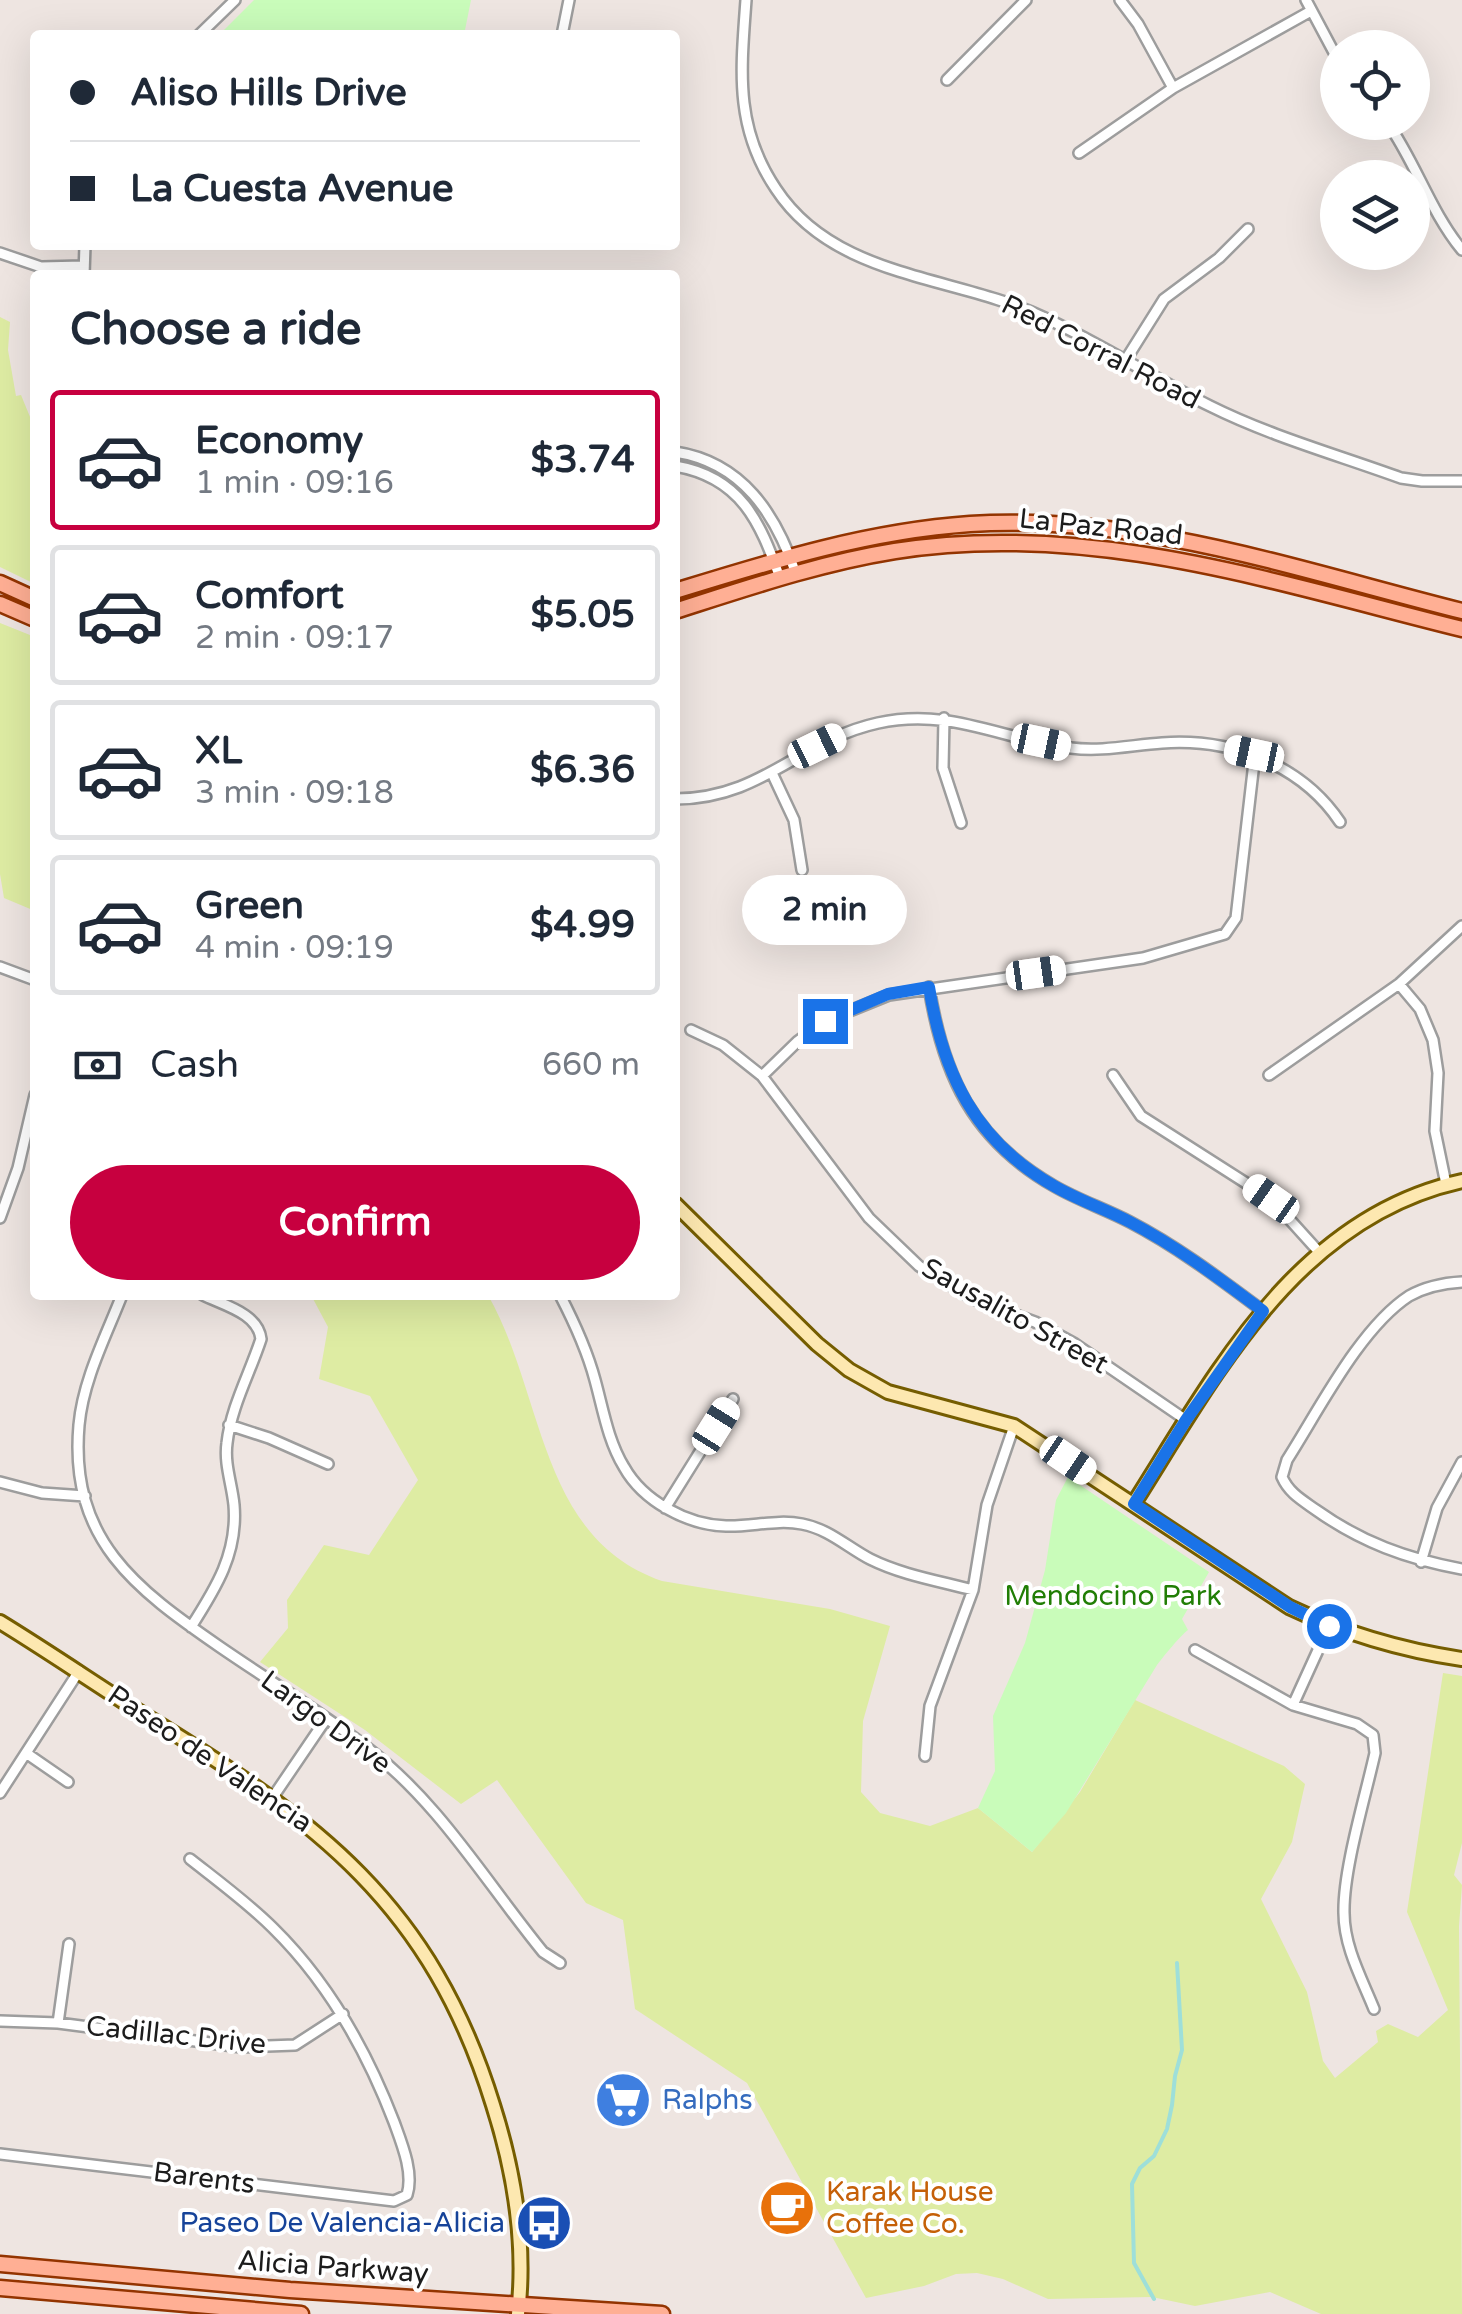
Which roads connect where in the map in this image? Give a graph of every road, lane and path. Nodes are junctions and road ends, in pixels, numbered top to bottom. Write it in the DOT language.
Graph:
graph roads {
  1 [pos="235,0"];
  2 [pos="569,0"];
  3 [pos="746,0"];
  4 [pos="1026,0"];
  5 [pos="1120,0"];
  6 [pos="1306,0"];
  7 [pos="1311,11"];
  8 [pos="204,30"];
  9 [pos="563,30"];
  10 [pos="1321,30"];
  11 [pos="947,80"];
  12 [pos="1173,88"];
  13 [pos="1398,140"];
  14 [pos="1080,153"];
  15 [pos="1248,229"];
  16 [pos="1462,250"];
  17 [pos="0,253"];
  18 [pos="84,270"];
  19 [pos="1126,361"];
  20 [pos="680,453"];
  21 [pos="680,467"];
  22 [pos="1462,480"];
  23 [pos="790,556"];
  24 [pos="774,560"];
  25 [pos="796,574"];
  26 [pos="780,578"];
  27 [pos="0,583"];
  28 [pos="680,589"];
  29 [pos="30,597"];
  30 [pos="0,604"];
  31 [pos="680,609"];
  32 [pos="1462,611"];
  33 [pos="30,618"];
  34 [pos="1462,629"];
  35 [pos="944,718"];
  36 [pos="1254,754"];
  37 [pos="772,773"];
  38 [pos="680,799"];
  39 [pos="1340,822"];
  40 [pos="961,824"];
  41 [pos="802,870"];
  42 [pos="1462,926"];
  43 [pos="0,968"];
  44 [pos="30,978"];
  45 [pos="1399,984"];
  46 [pos="929,987"];
  47 [pos="691,1030"];
  48 [pos="1113,1075"];
  49 [pos="1269,1075"];
  50 [pos="762,1076"];
  51 [pos="30,1116"];
  52 [pos="1462,1181"];
  53 [pos="1446,1184"];
  54 [pos="680,1209"];
  55 [pos="0,1218"];
  56 [pos="1318,1252"];
  57 [pos="1462,1282"];
  58 [pos="120,1300"];
  59 [pos="213,1300"];
  60 [pos="563,1300"];
  61 [pos="1263,1311"];
  62 [pos="733,1399"];
  63 [pos="1186,1420"];
  64 [pos="229,1425"];
  65 [pos="1014,1426"];
  66 [pos="1462,1462"];
  67 [pos="328,1464"];
  68 [pos="0,1482"];
  69 [pos="85,1496"];
  70 [pos="1134,1504"];
  71 [pos="665,1508"];
  72 [pos="1421,1562"];
  73 [pos="1462,1570"];
  74 [pos="973,1590"];
  75 [pos="0,1622"];
  76 [pos="1329,1626"];
  77 [pos="192,1627"];
  78 [pos="1195,1650"];
  79 [pos="1462,1659"];
  80 [pos="79,1671"];
  81 [pos="1292,1705"];
  82 [pos="326,1719"];
  83 [pos="26,1753"];
  84 [pos="926,1756"];
  85 [pos="68,1782"];
  86 [pos="0,1793"];
  87 [pos="273,1796"];
  88 [pos="190,1858"];
  89 [pos="69,1944"];
  90 [pos="560,1963"];
  91 [pos="1374,2009"];
  92 [pos="343,2014"];
  93 [pos="0,2021"];
  94 [pos="58,2023"];
  95 [pos="0,2154"];
  96 [pos="0,2264"];
  97 [pos="181,2281"];
  98 [pos="0,2288"];
  99 [pos="178,2305"];
  100 [pos="518,2309"];
  101 [pos="302,2314"];
  102 [pos="662,2314"];
  1 -- 8 [label="street"];
  2 -- 9 [label="street"];
  3 -- 19 [label="street, Red Corral Road"];
  4 -- 11 [label="street"];
  5 -- 12 [label="street"];
  6 -- 7 [label="street"];
  7 -- 10 [label="street"];
  7 -- 12 [label="street"];
  12 -- 14 [label="street"];
  13 -- 16 [label="street"];
  15 -- 19 [label="street"];
  17 -- 18 [label="street"];
  19 -- 22 [label="street, Red Corral Road"];
  20 -- 23 [label="street"];
  21 -- 24 [label="street"];
  23 -- 24 [label="main road, La Paz Road"];
  23 -- 25 [label="street"];
  23 -- 32 [label="main road, La Paz Road"];
  24 -- 26 [label="street"];
  24 -- 28 [label="main road, La Paz Road"];
  25 -- 26 [label="main road, La Paz Road"];
  25 -- 34 [label="main road, La Paz Road"];
  26 -- 31 [label="main road, La Paz Road"];
  27 -- 29 [label="main road"];
  30 -- 33 [label="main road"];
  35 -- 36 [label="street"];
  35 -- 37 [label="street"];
  35 -- 40 [label="street"];
  36 -- 39 [label="street"];
  36 -- 46 [label="street"];
  37 -- 38 [label="street"];
  37 -- 41 [label="street"];
  42 -- 45 [label="street"];
  43 -- 44 [label="street"];
  45 -- 49 [label="street"];
  45 -- 53 [label="street"];
  46 -- 50 [label="street"];
  46 -- 61 [label="street"];
  47 -- 50 [label="street, Sausalito Street"];
  48 -- 56 [label="street"];
  50 -- 63 [label="street, Sausalito Street"];
  51 -- 55 [label="street"];
  52 -- 53 [label="street"];
  53 -- 56 [label="street"];
  54 -- 65 [label="street"];
  56 -- 61 [label="street"];
  57 -- 72 [label="street"];
  58 -- 69 [label="street, Largo Drive"];
  59 -- 64 [label="street"];
  60 -- 71 [label="street"];
  61 -- 63 [label="street"];
  62 -- 71 [label="street"];
  63 -- 70 [label="street"];
  64 -- 67 [label="street"];
  64 -- 77 [label="street"];
  65 -- 70 [label="street"];
  65 -- 74 [label="street"];
  66 -- 72 [label="street"];
  68 -- 69 [label="street"];
  69 -- 77 [label="street, Largo Drive"];
  70 -- 76 [label="street"];
  71 -- 74 [label="street"];
  72 -- 73 [label="street"];
  74 -- 84 [label="street"];
  75 -- 80 [label="street, Paseo de Valencia"];
  76 -- 79 [label="street"];
  76 -- 81 [label="street"];
  77 -- 82 [label="street, Largo Drive"];
  78 -- 81 [label="street"];
  80 -- 83 [label="street"];
  80 -- 87 [label="street, Paseo de Valencia"];
  81 -- 91 [label="street"];
  82 -- 87 [label="street"];
  82 -- 90 [label="street, Largo Drive"];
  83 -- 85 [label="street"];
  83 -- 86 [label="street"];
  87 -- 100 [label="street, Paseo de Valencia"];
  88 -- 92 [label="street"];
  89 -- 94 [label="street"];
  92 -- 94 [label="street, Cadillac Drive"];
  92 -- 95 [label="street, Barents"];
  93 -- 94 [label="street, Cadillac Drive"];
  96 -- 97 [label="main road, Alicia Parkway"];
  97 -- 99 [label="main road"];
  97 -- 100 [label="main road, Alicia Parkway"];
  98 -- 99 [label="main road, Alicia Parkway"];
  99 -- 101 [label="main road, Alicia Parkway"];
  100 -- 102 [label="main road, Alicia Parkway"];
}
